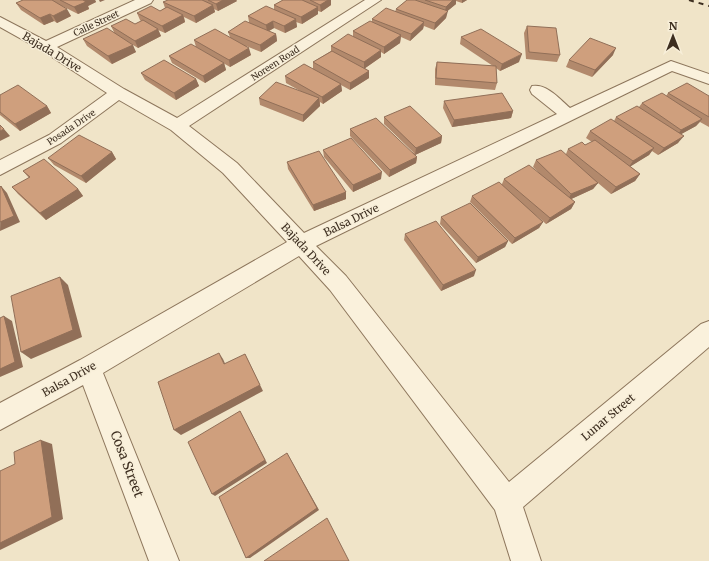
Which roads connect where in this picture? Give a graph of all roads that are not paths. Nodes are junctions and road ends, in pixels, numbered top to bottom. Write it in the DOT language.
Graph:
graph roads {
  1 [pos="146,0"];
  2 [pos="374,0"];
  3 [pos="0,21"];
  4 [pos="46,47"];
  5 [pos="709,79"];
  6 [pos="538,90"];
  7 [pos="118,93"];
  8 [pos="570,116"];
  9 [pos="177,126"];
  10 [pos="0,168"];
  11 [pos="301,244"];
  12 [pos="709,332"];
  13 [pos="89,368"];
  14 [pos="0,417"];
  15 [pos="507,502"];
  16 [pos="164,561"];
  17 [pos="526,561"];
  1 -- 4 [label="street, Calle Street"];
  2 -- 9 [label="street, Noreen Road"];
  3 -- 4 [label="street, Bajada Drive"];
  4 -- 7 [label="street, Bajada Drive"];
  5 -- 8 [label="street, Balsa Drive"];
  6 -- 8 [label="street"];
  7 -- 9 [label="street, Bajada Drive"];
  7 -- 10 [label="street, Posada Drive"];
  8 -- 11 [label="street, Balsa Drive"];
  9 -- 11 [label="street, Bajada Drive"];
  11 -- 13 [label="street, Balsa Drive"];
  11 -- 15 [label="street, Bajada Drive"];
  12 -- 15 [label="street, Lunar Street"];
  13 -- 14 [label="street, Balsa Drive"];
  13 -- 16 [label="street, Cosa Street"];
  15 -- 17 [label="street, Bajada Drive"];
}
